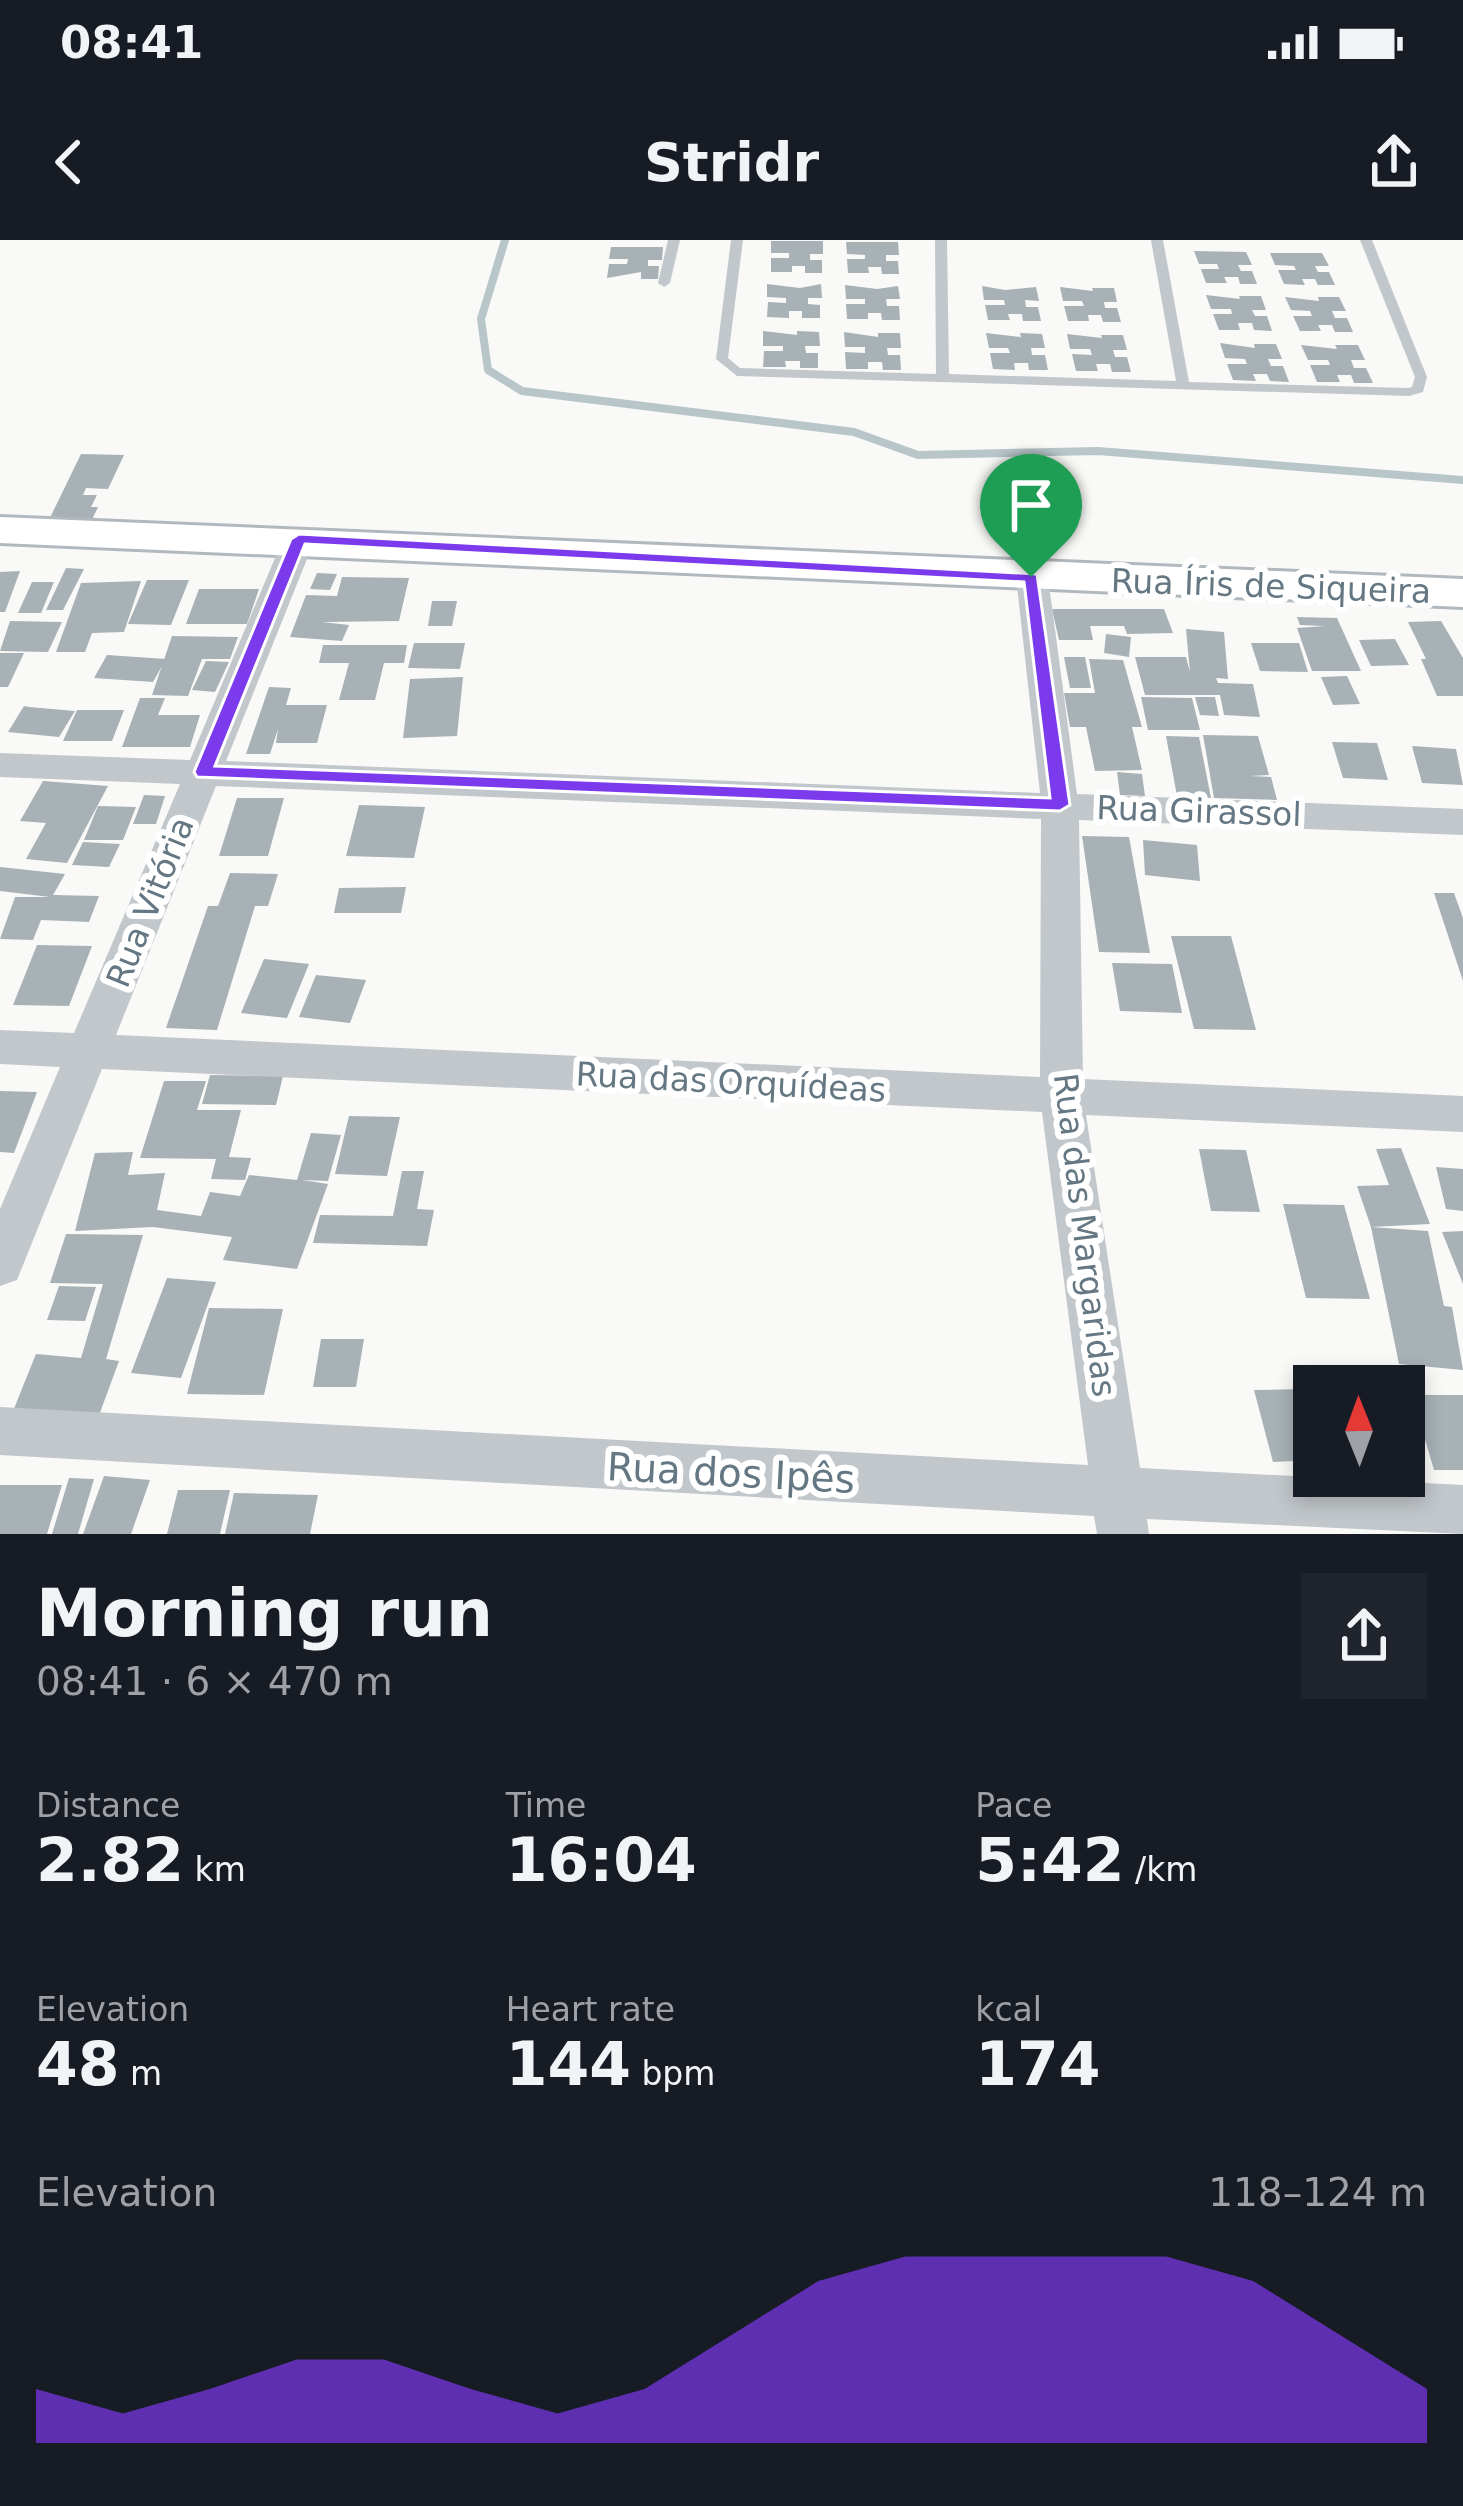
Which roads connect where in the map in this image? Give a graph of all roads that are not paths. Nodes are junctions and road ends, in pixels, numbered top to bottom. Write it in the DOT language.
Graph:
graph roads {
  1 [pos="674,240"];
  2 [pos="737,240"];
  3 [pos="941,240"];
  4 [pos="1156,240"];
  5 [pos="1366,240"];
  6 [pos="664,283"];
  7 [pos="943,380"];
  8 [pos="1184,387"];
  9 [pos="0,530"];
  10 [pos="299,539"];
  11 [pos="1031,577"];
  12 [pos="1463,593"];
  13 [pos="0,765"];
  14 [pos="203,772"];
  15 [pos="1060,805"];
  16 [pos="1463,822"];
  17 [pos="0,1047"];
  18 [pos="88,1051"];
  19 [pos="1062,1098"];
  20 [pos="1463,1114"];
  21 [pos="0,1265"];
  22 [pos="0,1431"];
  23 [pos="1463,1511"];
  24 [pos="1122,1514"];
  1 -- 6 [label="lane"];
  2 -- 7 [label="lane"];
  3 -- 7 [label="lane"];
  4 -- 8 [label="lane"];
  5 -- 8 [label="lane"];
  7 -- 8 [label="lane"];
  9 -- 10 [label="street, Rua Íris de Siqueira"];
  10 -- 11 [label="street, Rua Íris de Siqueira"];
  10 -- 14 [label="street, Rua Vitória"];
  11 -- 12 [label="street, Rua Íris de Siqueira"];
  11 -- 15 [label="street, Rua das Margaridas"];
  13 -- 14 [label="street, Rua Girassol"];
  14 -- 15 [label="street, Rua Girassol"];
  14 -- 18 [label="street, Rua Vitória"];
  15 -- 16 [label="street, Rua Girassol"];
  15 -- 19 [label="street, Rua das Margaridas"];
  17 -- 18 [label="street, Rua das Orquídeas"];
  18 -- 19 [label="street, Rua das Orquídeas"];
  18 -- 21 [label="street, Rua Vitória"];
  19 -- 20 [label="street, Rua das Orquídeas"];
  19 -- 24 [label="street, Rua das Margaridas"];
  22 -- 24 [label="street, Rua dos Ipês"];
  23 -- 24 [label="street, Rua dos Ipês"];
}
